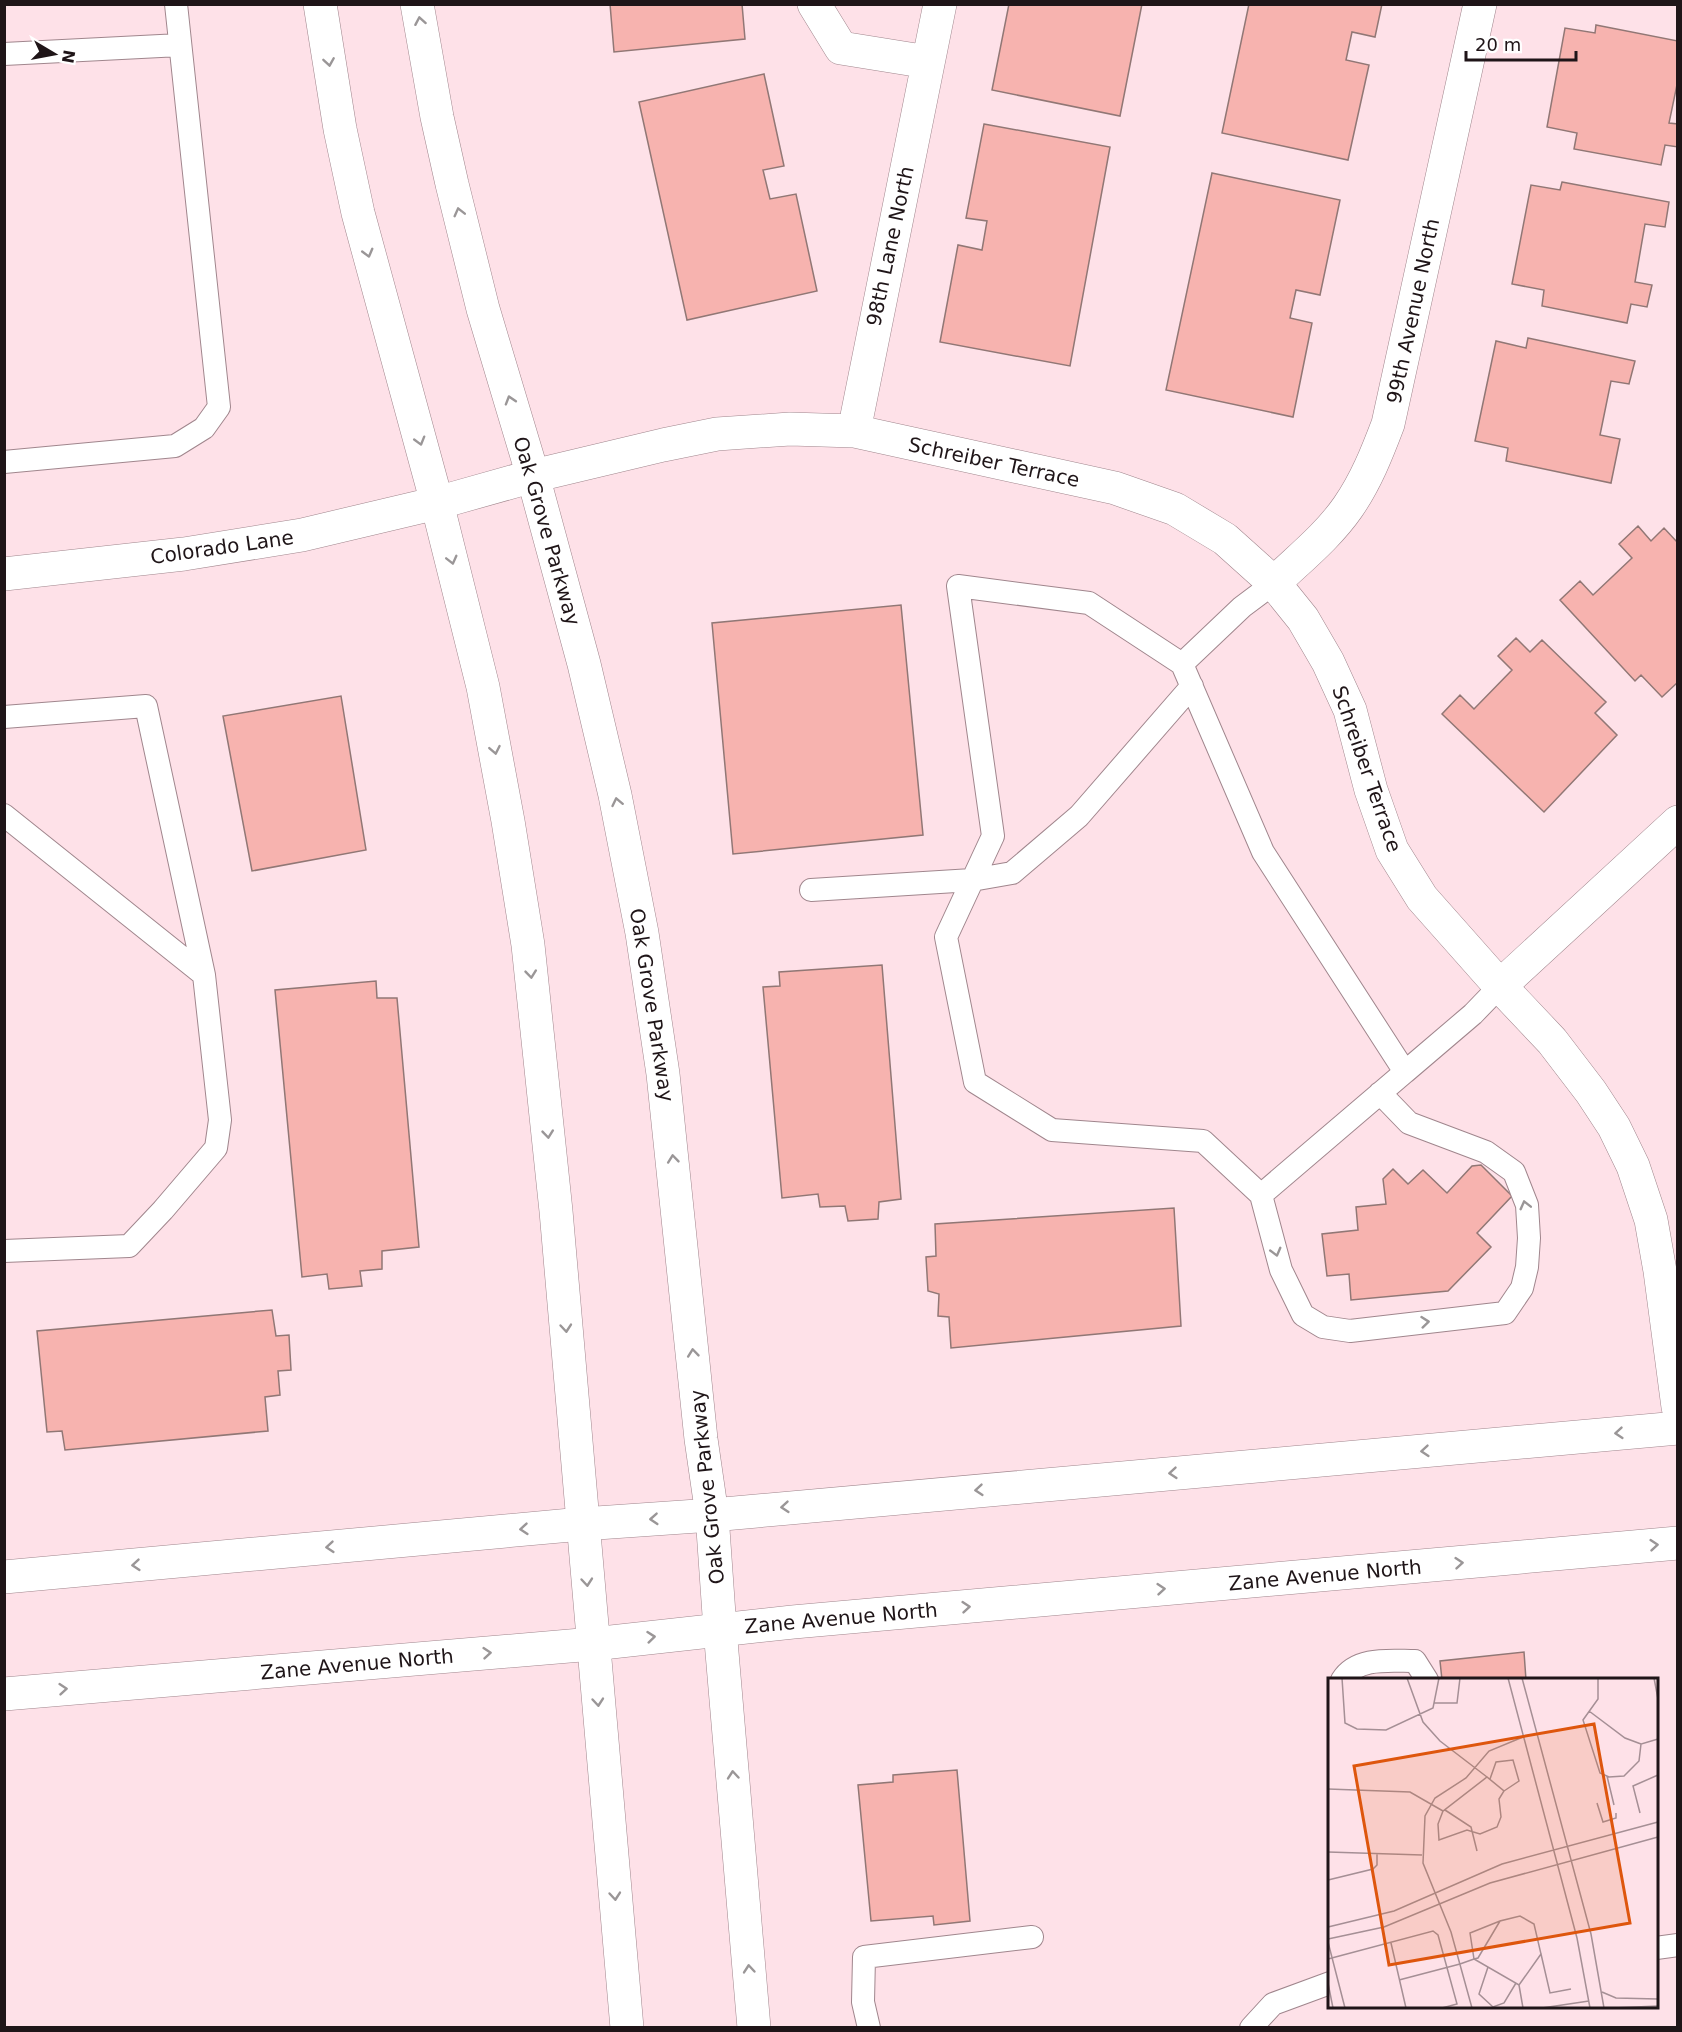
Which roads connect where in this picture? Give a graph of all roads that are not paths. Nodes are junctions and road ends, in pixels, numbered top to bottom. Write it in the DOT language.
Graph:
graph roads {
  1 [pos="176,4"];
  2 [pos="320,4"];
  3 [pos="417,4"];
  4 [pos="814,4"];
  5 [pos="940,4"];
  6 [pos="1480,4"];
  7 [pos="180,45"];
  8 [pos="4,54"];
  9 [pos="928,62"];
  10 [pos="854,431"];
  11 [pos="4,462"];
  12 [pos="533,476"];
  13 [pos="437,503"];
  14 [pos="4,574"];
  15 [pos="1274,583"];
  16 [pos="1182,664"];
  17 [pos="1192,686"];
  18 [pos="4,717"];
  19 [pos="4,815"];
  20 [pos="1677,822"];
  21 [pos="972,880"];
  22 [pos="811,890"];
  23 [pos="204,975"];
  24 [pos="1500,986"];
  25 [pos="1405,1072"];
  26 [pos="1380,1093"];
  27 [pos="1261,1196"];
  28 [pos="4,1251"];
  29 [pos="1677,1407"];
  30 [pos="1677,1428"];
  31 [pos="712,1515"];
  32 [pos="582,1524"];
  33 [pos="1677,1543"];
  34 [pos="4,1577"];
  35 [pos="720,1629"];
  36 [pos="593,1644"];
  37 [pos="1343,1678"];
  38 [pos="1426,1678"];
  39 [pos="4,1694"];
  40 [pos="1032,1937"];
  41 [pos="1677,1945"];
  42 [pos="1658,1947"];
  43 [pos="1328,1983"];
  44 [pos="627,2028"];
  45 [pos="754,2028"];
  46 [pos="869,2028"];
  47 [pos="1251,2028"];
  1 -- 7 [label="lane"];
  2 -- 13 [label="street, one-way"];
  12 -- 3 [label="street, Oak Grove Parkway, one-way"];
  4 -- 9 [label="street"];
  5 -- 9 [label="street, 98th Lane North"];
  6 -- 15 [label="street, 99th Avenue North"];
  7 -- 8 [label="lane"];
  7 -- 11 [label="lane"];
  9 -- 10 [label="street, 98th Lane North"];
  10 -- 12 [label="street, Schreiber Terrace"];
  10 -- 15 [label="street, Schreiber Terrace"];
  12 -- 13 [label="street, Schreiber Terrace"];
  31 -- 12 [label="street, Oak Grove Parkway, one-way"];
  13 -- 14 [label="street, Colorado Lane"];
  13 -- 32 [label="street, one-way"];
  15 -- 16 [label="lane"];
  15 -- 24 [label="street, Schreiber Terrace"];
  16 -- 17 [label="lane"];
  16 -- 21 [label="lane"];
  17 -- 21 [label="lane"];
  17 -- 25 [label="lane"];
  18 -- 23 [label="lane"];
  19 -- 23 [label="lane"];
  20 -- 24 [label="street"];
  21 -- 22 [label="lane"];
  21 -- 27 [label="lane"];
  23 -- 28 [label="lane"];
  24 -- 25 [label="lane"];
  24 -- 29 [label="street, Schreiber Terrace"];
  25 -- 26 [label="lane"];
  26 -- 27 [label="lane"];
  27 -- 26 [label="lane, one-way"];
  30 -- 31 [label="street, one-way"];
  31 -- 32 [label="street, one-way"];
  31 -- 35 [label="street, Oak Grove Parkway"];
  32 -- 34 [label="street, one-way"];
  32 -- 36 [label="street, one-way"];
  35 -- 33 [label="street, Zane Avenue North, one-way"];
  36 -- 35 [label="street, Zane Avenue North, one-way"];
  45 -- 35 [label="street, Oak Grove Parkway, one-way"];
  39 -- 36 [label="street, Zane Avenue North, one-way"];
  36 -- 44 [label="street, one-way"];
  37 -- 38 [label="lane"];
  40 -- 46 [label="lane"];
  41 -- 42 [label="lane"];
  43 -- 47 [label="lane"];
}
